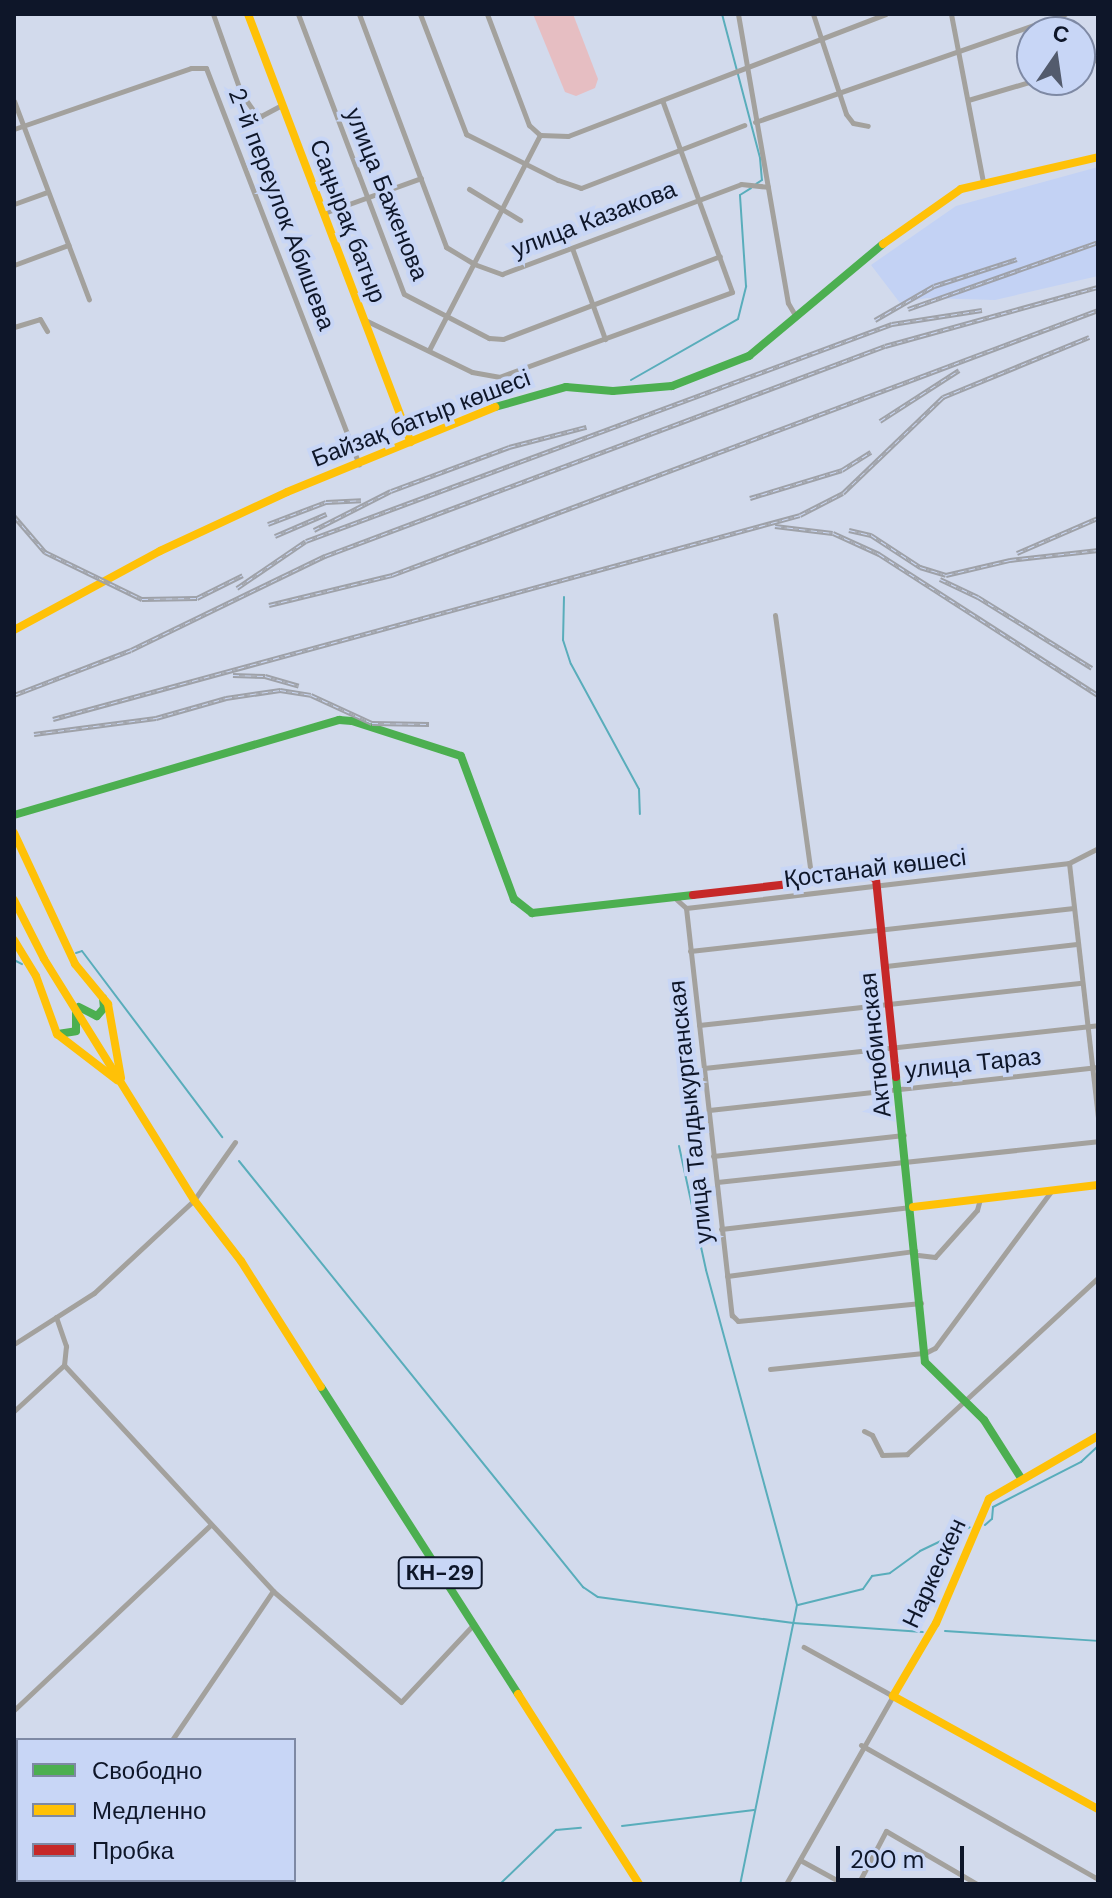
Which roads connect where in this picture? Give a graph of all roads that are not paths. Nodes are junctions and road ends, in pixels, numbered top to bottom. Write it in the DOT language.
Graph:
graph roads {
  1 [pos="213,14"];
  2 [pos="248,14"];
  3 [pos="298,14"];
  4 [pos="359,14"];
  5 [pos="420,14"];
  6 [pos="487,14"];
  7 [pos="738,14"];
  8 [pos="813,14"];
  9 [pos="885,14"];
  10 [pos="951,14"];
  11 [pos="1065,14"];
  12 [pos="821,35"];
  13 [pos="959,53"];
  14 [pos="744,65"];
  15 [pos="1016,86"];
  16 [pos="839,92"];
  17 [pos="662,100"];
  18 [pos="968,100"];
  19 [pos="14,101"];
  20 [pos="282,105"];
  21 [pos="755,122"];
  22 [pos="24,125"];
  23 [pos="744,125"];
  24 [pos="868,126"];
  25 [pos="14,129"];
  26 [pos="540,135"];
  27 [pos="681,149"];
  28 [pos="1098,157"];
  29 [pos="526,163"];
  30 [pos="421,178"];
  31 [pos="983,181"];
  32 [pos="768,187"];
  33 [pos="469,189"];
  34 [pos="47,192"];
  35 [pos="367,196"];
  36 [pos="698,199"];
  37 [pos="14,204"];
  38 [pos="503,210"];
  39 [pos="324,213"];
  40 [pos="520,220"];
  41 [pos="68,245"];
  42 [pos="572,248"];
  43 [pos="720,256"];
  44 [pos="474,264"];
  45 [pos="14,265"];
  46 [pos="89,299"];
  47 [pos="593,304"];
  48 [pos="795,315"];
  49 [pos="447,316"];
  50 [pos="365,320"];
  51 [pos="14,327"];
  52 [pos="47,331"];
  53 [pos="605,339"];
  54 [pos="429,350"];
  55 [pos="411,442"];
  56 [pos="359,464"];
  57 [pos="775,615"];
  58 [pos="14,630"];
  59 [pos="14,815"];
  60 [pos="14,833"];
  61 [pos="1098,848"];
  62 [pos="1069,863"];
  63 [pos="812,882"];
  64 [pos="877,883"];
  65 [pos="676,899"];
  66 [pos="14,900"];
  67 [pos="686,908"];
  68 [pos="1074,908"];
  69 [pos="881,929"];
  70 [pos="14,940"];
  71 [pos="1077,944"];
  72 [pos="690,951"];
  73 [pos="886,966"];
  74 [pos="1082,983"];
  75 [pos="103,997"];
  76 [pos="72,1002"];
  77 [pos="890,1004"];
  78 [pos="699,1025"];
  79 [pos="1098,1025"];
  80 [pos="1087,1026"];
  81 [pos="57,1034"];
  82 [pos="895,1046"];
  83 [pos="1095,1067"];
  84 [pos="704,1068"];
  85 [pos="121,1083"];
  86 [pos="899,1089"];
  87 [pos="709,1110"];
  88 [pos="1098,1119"];
  89 [pos="905,1135"];
  90 [pos="1098,1141"];
  91 [pos="235,1142"];
  92 [pos="713,1156"];
  93 [pos="908,1161"];
  94 [pos="717,1182"];
  95 [pos="1098,1185"];
  96 [pos="1052,1190"];
  97 [pos="980,1199"];
  98 [pos="194,1200"];
  99 [pos="913,1207"];
  100 [pos="721,1229"];
  101 [pos="917,1253"];
  102 [pos="727,1276"];
  103 [pos="1098,1278"];
  104 [pos="921,1303"];
  105 [pos="56,1317"];
  106 [pos="14,1344"];
  107 [pos="924,1353"];
  108 [pos="64,1365"];
  109 [pos="770,1369"];
  110 [pos="964,1399"];
  111 [pos="14,1411"];
  112 [pos="864,1431"];
  113 [pos="1098,1436"];
  114 [pos="1021,1478"];
  115 [pos="210,1525"];
  116 [pos="273,1591"];
  117 [pos="473,1625"];
  118 [pos="804,1647"];
  119 [pos="14,1696"];
  120 [pos="893,1696"];
  121 [pos="21,1703"];
  122 [pos="14,1710"];
  123 [pos="173,1738"];
  124 [pos="861,1745"];
  125 [pos="1098,1809"];
  126 [pos="800,1860"];
  127 [pos="1098,1879"];
  128 [pos="639,1884"];
  129 [pos="786,1884"];
  130 [pos="844,1884"];
  131 [pos="858,1884"];
  132 [pos="977,1884"];
  1 -- 20 [label="street"];
  2 -- 20 [label="main road, Саңырақ батыр"];
  3 -- 35 [label="street, улица Баженова"];
  4 -- 30 [label="street, улица Казакова"];
  5 -- 29 [label="street"];
  6 -- 26 [label="street"];
  7 -- 14 [label="street"];
  8 -- 12 [label="street"];
  9 -- 12 [label="street"];
  10 -- 13 [label="street"];
  11 -- 13 [label="street"];
  12 -- 14 [label="street"];
  12 -- 16 [label="street"];
  13 -- 16 [label="street"];
  13 -- 18 [label="street"];
  14 -- 17 [label="street"];
  14 -- 21 [label="street"];
  15 -- 18 [label="street"];
  16 -- 21 [label="street"];
  16 -- 24 [label="street"];
  17 -- 26 [label="street"];
  17 -- 27 [label="street"];
  18 -- 31 [label="street"];
  19 -- 22 [label="street"];
  20 -- 39 [label="main road, Саңырақ батыр"];
  21 -- 32 [label="street"];
  22 -- 25 [label="street, 2-й переулок Абишева"];
  22 -- 34 [label="street"];
  22 -- 56 [label="street, 2-й переулок Абишева"];
  23 -- 27 [label="street"];
  26 -- 29 [label="street"];
  27 -- 29 [label="street"];
  27 -- 36 [label="street"];
  28 -- 31 [label="main road, Байзақ батыр көшесі"];
  29 -- 38 [label="street"];
  30 -- 35 [label="street"];
  30 -- 44 [label="street, улица Казакова"];
  31 -- 48 [label="main road, Байзақ батыр көшесі"];
  32 -- 36 [label="street, улица Казакова"];
  32 -- 48 [label="street"];
  33 -- 38 [label="street"];
  34 -- 37 [label="street"];
  34 -- 41 [label="street"];
  35 -- 39 [label="street"];
  35 -- 49 [label="street, улица Баженова"];
  36 -- 42 [label="street, улица Казакова"];
  36 -- 43 [label="street"];
  38 -- 40 [label="street"];
  38 -- 44 [label="street"];
  39 -- 50 [label="main road, Саңырақ батыр"];
  41 -- 45 [label="street"];
  41 -- 46 [label="street"];
  42 -- 44 [label="street, улица Казакова"];
  42 -- 47 [label="street"];
  43 -- 47 [label="street, улица Баженова"];
  43 -- 53 [label="street"];
  44 -- 49 [label="street"];
  47 -- 49 [label="street, улица Баженова"];
  47 -- 53 [label="street"];
  48 -- 55 [label="main road, Байзақ батыр көшесі"];
  49 -- 54 [label="street"];
  50 -- 54 [label="street"];
  50 -- 55 [label="main road, Саңырақ батыр"];
  51 -- 52 [label="street"];
  53 -- 54 [label="street"];
  55 -- 56 [label="main road, Байзақ батыр көшесі"];
  56 -- 58 [label="main road, Байзақ батыр көшесі"];
  57 -- 63 [label="street"];
  59 -- 65 [label="main road"];
  60 -- 75 [label="main road"];
  61 -- 62 [label="street"];
  62 -- 64 [label="street, Қостанай көшесі"];
  62 -- 68 [label="street"];
  63 -- 64 [label="main road"];
  63 -- 65 [label="main road"];
  64 -- 67 [label="street, Қостанай көшесі"];
  64 -- 69 [label="main road, Актюбинская"];
  65 -- 67 [label="street"];
  66 -- 76 [label="main road, КН-29"];
  67 -- 72 [label="street, улица Талдыкурганская"];
  68 -- 69 [label="street"];
  68 -- 71 [label="street"];
  69 -- 72 [label="street"];
  69 -- 73 [label="main road, Актюбинская"];
  70 -- 81 [label="main road"];
  71 -- 73 [label="street"];
  71 -- 74 [label="street"];
  72 -- 78 [label="street, улица Талдыкурганская"];
  73 -- 77 [label="main road, Актюбинская"];
  74 -- 77 [label="street"];
  74 -- 80 [label="street"];
  75 -- 76 [label="main road"];
  75 -- 85 [label="main road"];
  76 -- 81 [label="main road"];
  76 -- 85 [label="main road, КН-29"];
  77 -- 78 [label="street"];
  77 -- 82 [label="main road, Актюбинская"];
  78 -- 84 [label="street, улица Талдыкурганская"];
  79 -- 80 [label="street"];
  80 -- 82 [label="street"];
  80 -- 83 [label="street"];
  81 -- 85 [label="main road"];
  82 -- 84 [label="street"];
  82 -- 86 [label="main road, Актюбинская"];
  83 -- 86 [label="street, улица Тараз"];
  83 -- 88 [label="street"];
  84 -- 87 [label="street, улица Талдыкурганская"];
  85 -- 98 [label="main road, КН-29"];
  86 -- 87 [label="street, улица Тараз"];
  86 -- 89 [label="main road, Актюбинская"];
  87 -- 92 [label="street, улица Талдыкурганская"];
  89 -- 92 [label="street"];
  89 -- 93 [label="main road, Актюбинская"];
  90 -- 93 [label="street"];
  91 -- 98 [label="street"];
  92 -- 94 [label="street, улица Талдыкурганская"];
  93 -- 94 [label="street"];
  93 -- 99 [label="main road, Актюбинская"];
  94 -- 100 [label="street, улица Талдыкурганская"];
  95 -- 96 [label="main road"];
  96 -- 97 [label="main road"];
  96 -- 107 [label="street"];
  97 -- 99 [label="main road"];
  97 -- 101 [label="street"];
  98 -- 105 [label="street"];
  98 -- 117 [label="main road, КН-29"];
  99 -- 100 [label="street"];
  99 -- 101 [label="main road, Актюбинская"];
  100 -- 102 [label="street, улица Талдыкурганская"];
  101 -- 102 [label="street"];
  101 -- 104 [label="main road, Актюбинская"];
  102 -- 104 [label="street, улица Талдыкурганская"];
  103 -- 110 [label="street"];
  104 -- 107 [label="main road, Актюбинская"];
  105 -- 106 [label="street"];
  105 -- 108 [label="street"];
  107 -- 109 [label="street"];
  107 -- 110 [label="main road"];
  108 -- 111 [label="street"];
  108 -- 115 [label="street"];
  110 -- 112 [label="street"];
  110 -- 114 [label="main road"];
  113 -- 114 [label="main road, Наркескен"];
  114 -- 120 [label="main road, Наркескен"];
  115 -- 116 [label="street"];
  115 -- 121 [label="street"];
  116 -- 117 [label="street"];
  116 -- 123 [label="street"];
  117 -- 128 [label="main road, КН-29"];
  118 -- 120 [label="street"];
  119 -- 121 [label="street"];
  120 -- 124 [label="street"];
  120 -- 125 [label="main road"];
  121 -- 122 [label="street"];
  124 -- 126 [label="street"];
  124 -- 127 [label="street"];
  126 -- 129 [label="street"];
  126 -- 130 [label="street"];
  131 -- 132 [label="street"];
}
